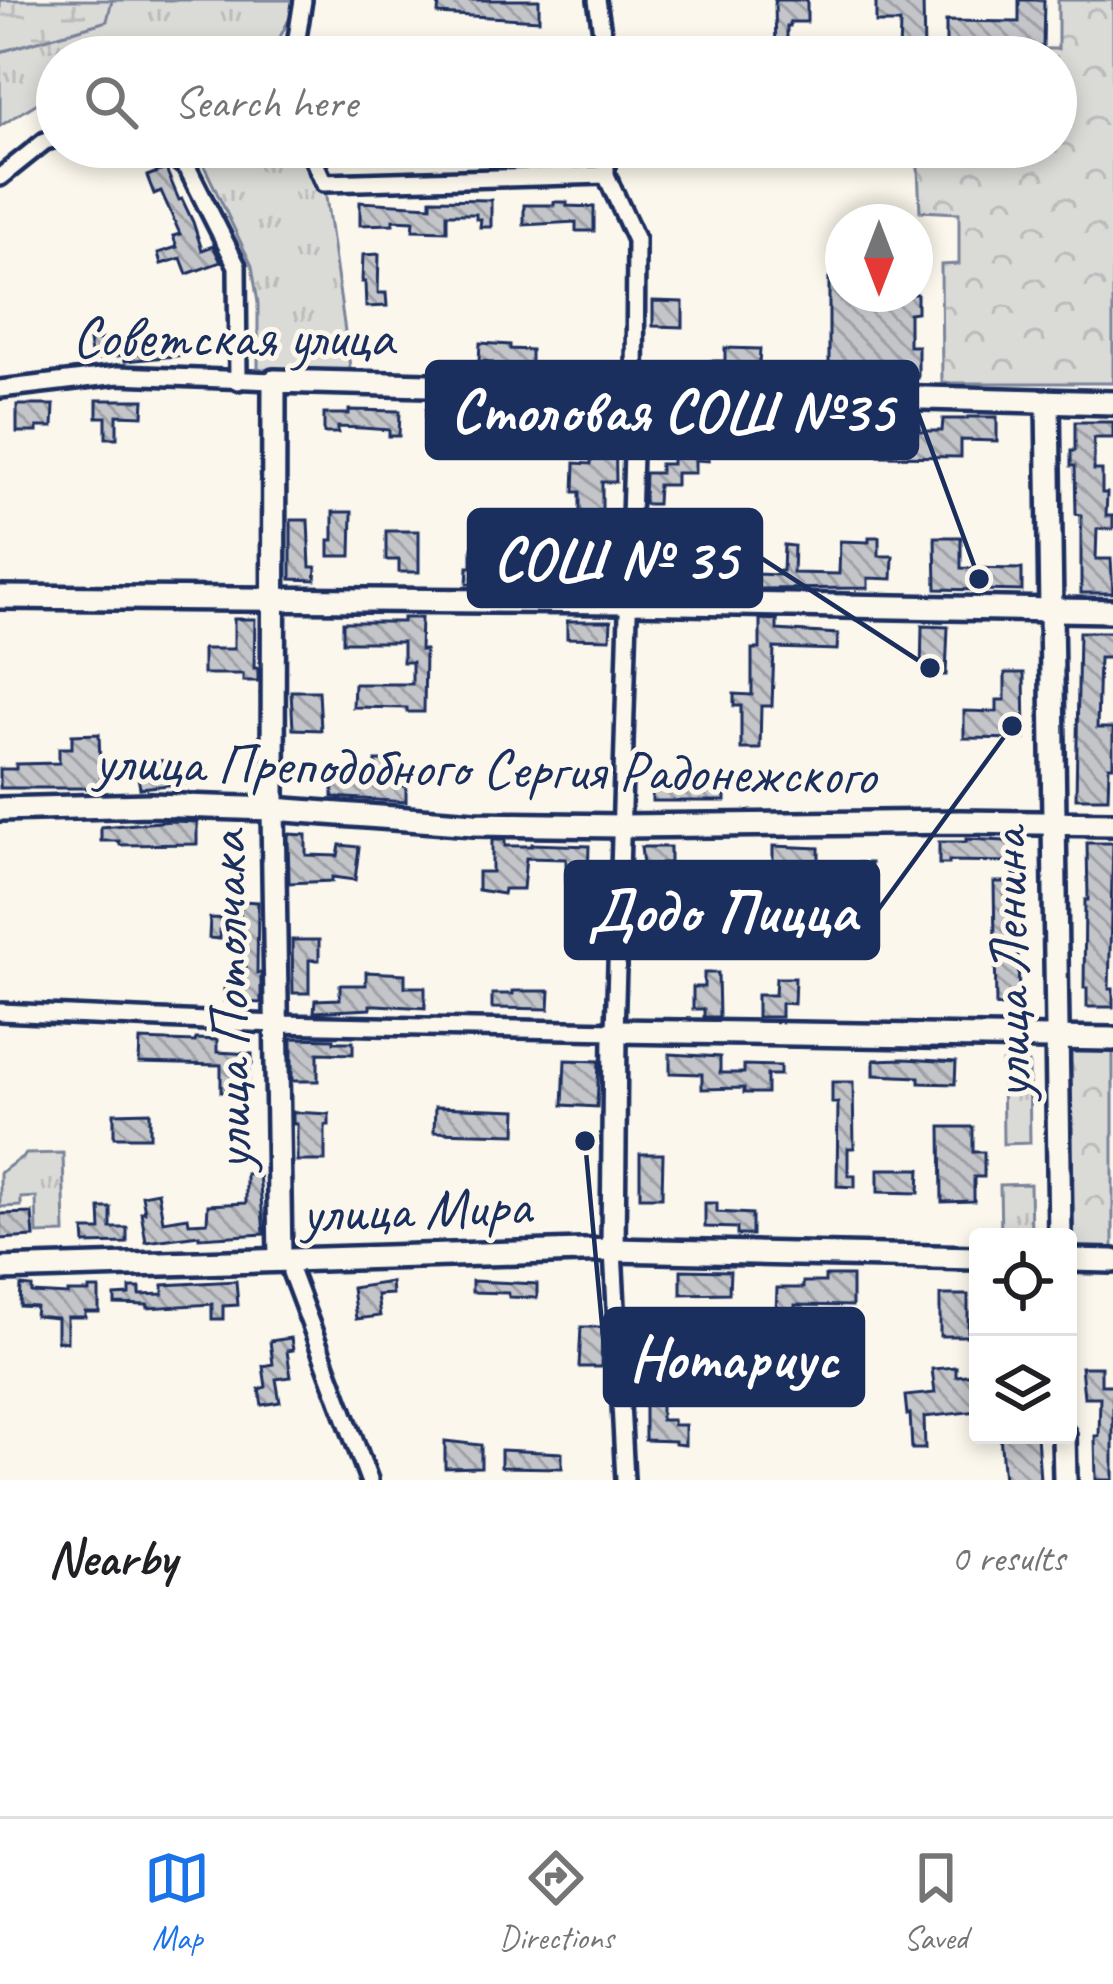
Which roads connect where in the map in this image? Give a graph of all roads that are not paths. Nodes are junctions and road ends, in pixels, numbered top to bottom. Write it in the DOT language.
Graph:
graph roads {
  1 [pos="304,0"];
  2 [pos="597,0"];
  3 [pos="298,36"];
  4 [pos="603,36"];
  5 [pos="36,148"];
  6 [pos="187,168"];
  7 [pos="318,168"];
  8 [pos="606,168"];
  9 [pos="606,175"];
  10 [pos="0,177"];
  11 [pos="238,381"];
  12 [pos="274,381"];
  13 [pos="0,388"];
  14 [pos="635,390"];
  15 [pos="1048,401"];
  16 [pos="1113,403"];
  17 [pos="0,596"];
  18 [pos="272,597"];
  19 [pos="628,602"];
  20 [pos="1052,610"];
  21 [pos="1113,611"];
  22 [pos="0,809"];
  23 [pos="273,809"];
  24 [pos="1053,823"];
  25 [pos="1113,824"];
  26 [pos="622,826"];
  27 [pos="0,1012"];
  28 [pos="276,1024"];
  29 [pos="615,1031"];
  30 [pos="1058,1038"];
  31 [pos="1113,1039"];
  32 [pos="1060,1228"];
  33 [pos="613,1250"];
  34 [pos="969,1258"];
  35 [pos="285,1260"];
  36 [pos="1077,1260"];
  37 [pos="1113,1261"];
  38 [pos="0,1269"];
  39 [pos="1064,1444"];
  40 [pos="369,1480"];
  41 [pos="626,1480"];
  42 [pos="1065,1480"];
  1 -- 3 [label="street"];
  2 -- 4 [label="street"];
  5 -- 10 [label="street"];
  6 -- 11 [label="street"];
  7 -- 9 [label="street"];
  8 -- 9 [label="street"];
  9 -- 14 [label="street"];
  11 -- 12 [label="street, Советская улица"];
  11 -- 13 [label="street, Советская улица"];
  12 -- 14 [label="street, Советская улица"];
  12 -- 18 [label="street, улица Потолчака"];
  14 -- 15 [label="street, Советская улица"];
  14 -- 19 [label="street"];
  15 -- 16 [label="street, Советская улица"];
  15 -- 20 [label="street, улица Ленина"];
  17 -- 18 [label="street"];
  18 -- 19 [label="street"];
  18 -- 23 [label="street, улица Потолчака"];
  19 -- 20 [label="street"];
  19 -- 26 [label="street"];
  20 -- 21 [label="street"];
  20 -- 24 [label="street, улица Ленина"];
  22 -- 23 [label="street, улица Преподобного Сергия Радонежского"];
  23 -- 26 [label="street, улица Преподобного Сергия Радонежского"];
  23 -- 28 [label="street, улица Потолчака"];
  24 -- 25 [label="street, улица Преподобного Сергия Радонежского"];
  24 -- 26 [label="street, улица Преподобного Сергия Радонежского"];
  24 -- 30 [label="street, улица Ленина"];
  26 -- 29 [label="street"];
  27 -- 28 [label="street"];
  28 -- 29 [label="street"];
  28 -- 35 [label="street, улица Потолчака"];
  29 -- 30 [label="street"];
  29 -- 33 [label="street"];
  30 -- 31 [label="street"];
  30 -- 32 [label="street, улица Ленина"];
  33 -- 34 [label="street, улица Мира"];
  33 -- 35 [label="street, улица Мира"];
  33 -- 41 [label="street"];
  35 -- 38 [label="street, улица Мира"];
  35 -- 40 [label="street, улица Потолчака"];
  36 -- 37 [label="street"];
  39 -- 42 [label="street"];
}
